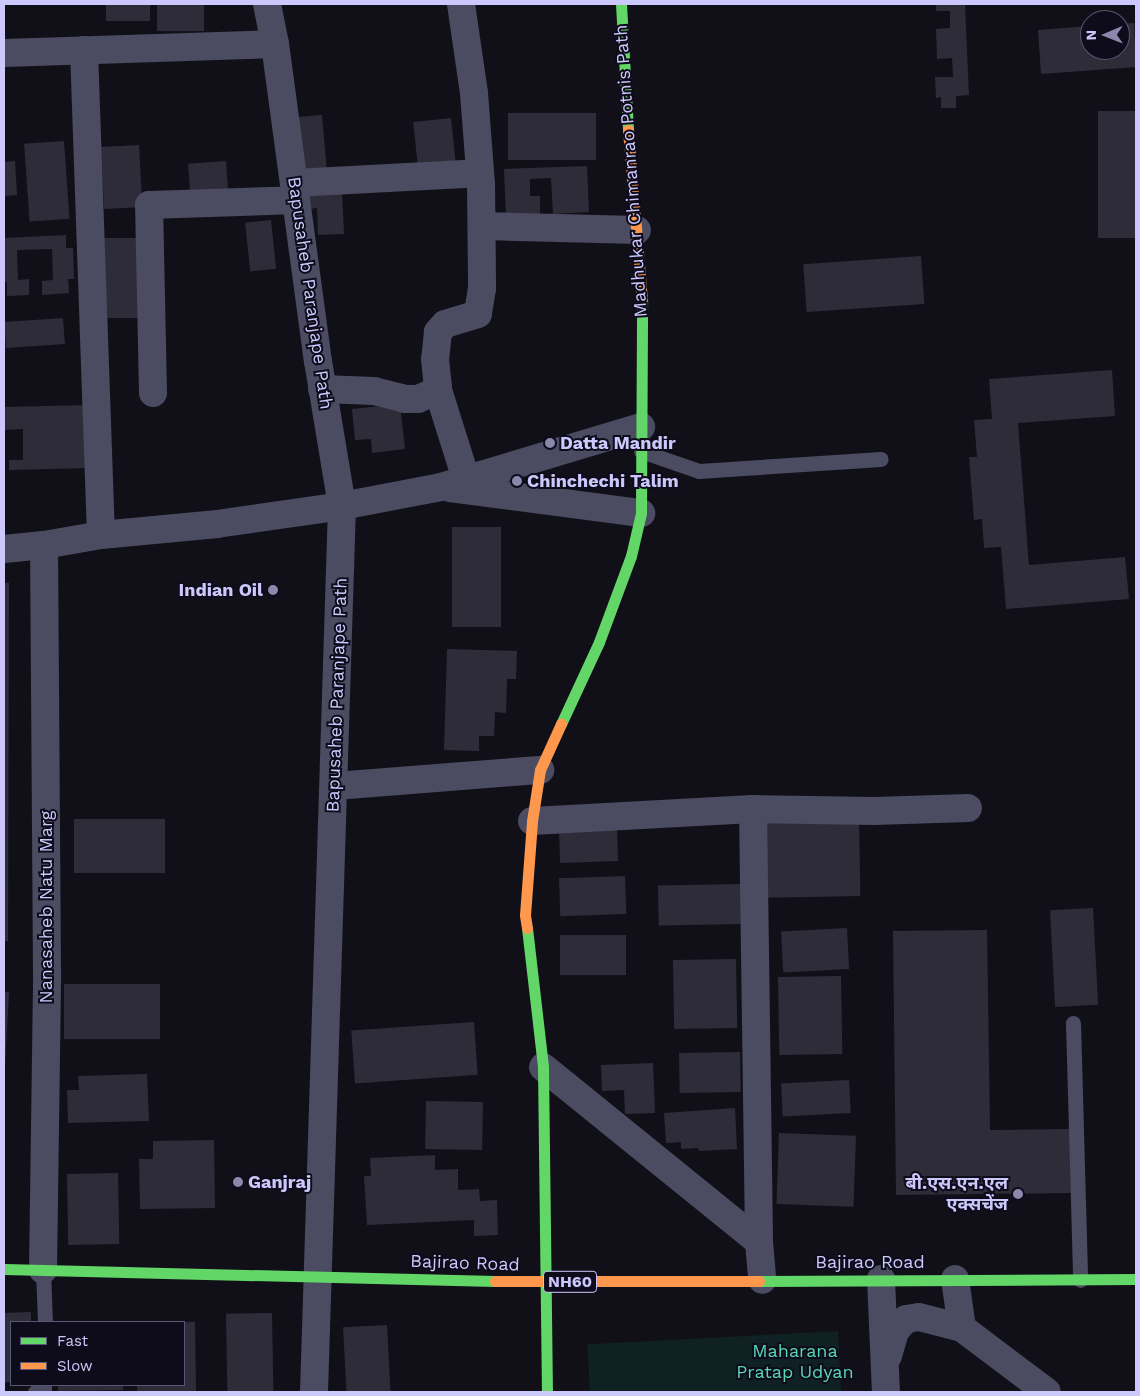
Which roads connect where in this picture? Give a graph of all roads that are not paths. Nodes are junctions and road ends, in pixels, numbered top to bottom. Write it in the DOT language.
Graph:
graph roads {
  1 [pos="267,4"];
  2 [pos="461,4"];
  3 [pos="621,4"];
  4 [pos="275,44"];
  5 [pos="84,50"];
  6 [pos="4,53"];
  7 [pos="464,174"];
  8 [pos="295,191"];
  9 [pos="482,226"];
  10 [pos="637,230"];
  11 [pos="322,389"];
  12 [pos="438,390"];
  13 [pos="153,393"];
  14 [pos="641,439"];
  15 [pos="881,459"];
  16 [pos="453,483"];
  17 [pos="342,506"];
  18 [pos="642,513"];
  19 [pos="101,536"];
  20 [pos="44,545"];
  21 [pos="4,549"];
  22 [pos="540,770"];
  23 [pos="335,786"];
  24 [pos="968,808"];
  25 [pos="752,810"];
  26 [pos="532,821"];
  27 [pos="1073,1023"];
  28 [pos="543,1067"];
  29 [pos="759,1242"];
  30 [pos="4,1269"];
  31 [pos="44,1270"];
  32 [pos="316,1276"];
  33 [pos="881,1279"];
  34 [pos="955,1279"];
  35 [pos="1136,1279"];
  36 [pos="762,1280"];
  37 [pos="1080,1280"];
  38 [pos="544,1282"];
  39 [pos="45,1321"];
  40 [pos="962,1328"];
  41 [pos="886,1380"];
  42 [pos="314,1392"];
  43 [pos="547,1392"];
  44 [pos="1047,1392"];
  1 -- 4 [label="street, Bapusaheb Paranjape Path"];
  2 -- 9 [label="street"];
  3 -- 10 [label="main road, Madhukar Chimanrao Potnis Path"];
  4 -- 5 [label="street"];
  4 -- 8 [label="street, Bapusaheb Paranjape Path"];
  5 -- 6 [label="street"];
  5 -- 19 [label="street"];
  7 -- 8 [label="street"];
  8 -- 11 [label="street, Bapusaheb Paranjape Path"];
  8 -- 13 [label="street"];
  9 -- 10 [label="street"];
  9 -- 12 [label="street"];
  10 -- 14 [label="main road, Madhukar Chimanrao Potnis Path"];
  11 -- 12 [label="street"];
  11 -- 17 [label="street, Bapusaheb Paranjape Path"];
  12 -- 16 [label="street"];
  14 -- 15 [label="lane"];
  14 -- 16 [label="street"];
  14 -- 18 [label="main road, Madhukar Chimanrao Potnis Path"];
  16 -- 17 [label="street"];
  16 -- 18 [label="street"];
  17 -- 19 [label="street"];
  17 -- 23 [label="street, Bapusaheb Paranjape Path"];
  18 -- 22 [label="main road, Madhukar Chimanrao Potnis Path"];
  19 -- 20 [label="street"];
  20 -- 21 [label="street"];
  20 -- 31 [label="street, Nanasaheb Natu Marg"];
  22 -- 23 [label="street"];
  22 -- 26 [label="main road, Madhukar Chimanrao Potnis Path"];
  23 -- 32 [label="street, Bapusaheb Paranjape Path"];
  24 -- 25 [label="street"];
  25 -- 26 [label="street"];
  25 -- 29 [label="street"];
  26 -- 28 [label="main road, Madhukar Chimanrao Potnis Path"];
  27 -- 37 [label="lane"];
  28 -- 29 [label="street"];
  28 -- 38 [label="main road, Madhukar Chimanrao Potnis Path"];
  29 -- 36 [label="street"];
  30 -- 31 [label="main road, Bajirao Road / NH60"];
  31 -- 32 [label="main road, Bajirao Road / NH60"];
  31 -- 39 [label="lane"];
  32 -- 38 [label="main road, Bajirao Road / NH60"];
  32 -- 42 [label="street, Bapusaheb Paranjape Path"];
  33 -- 34 [label="main road, Bajirao Road / NH60"];
  33 -- 36 [label="main road, Bajirao Road / NH60"];
  33 -- 41 [label="street"];
  34 -- 37 [label="main road, Bajirao Road / NH60"];
  34 -- 40 [label="street"];
  35 -- 37 [label="main road, Bajirao Road / NH60"];
  36 -- 38 [label="main road, Bajirao Road / NH60"];
  38 -- 43 [label="main road, Madhukar Chimanrao Potnis Path"];
  40 -- 41 [label="street"];
  40 -- 44 [label="street"];
}
